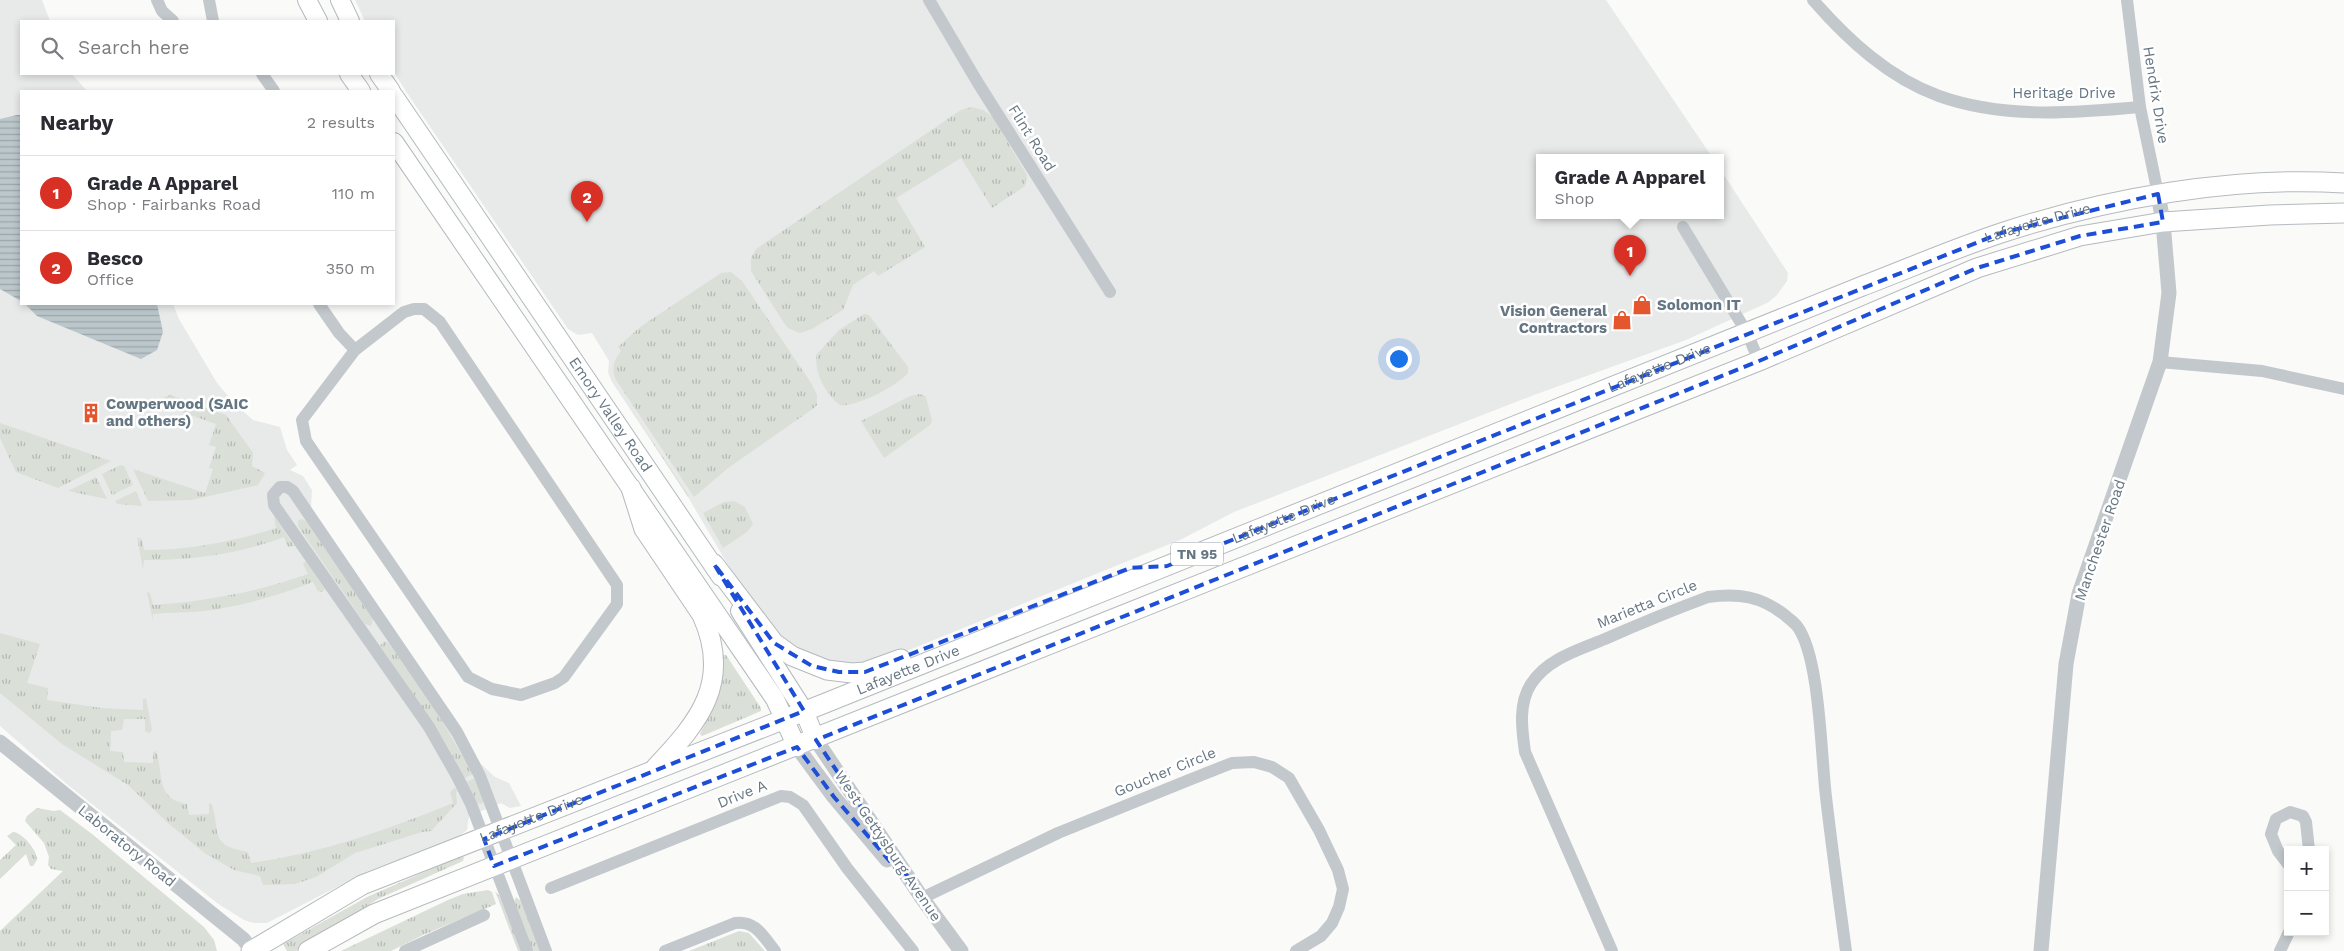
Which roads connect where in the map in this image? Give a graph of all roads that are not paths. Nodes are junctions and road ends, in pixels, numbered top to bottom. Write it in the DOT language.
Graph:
graph roads {
  1 [pos="157,0"];
  2 [pos="210,0"];
  3 [pos="307,0"];
  4 [pos="340,0"];
  5 [pos="929,0"];
  6 [pos="1813,0"];
  7 [pos="2127,0"];
  8 [pos="171,20"];
  9 [pos="213,20"];
  10 [pos="317,20"];
  11 [pos="350,20"];
  12 [pos="263,75"];
  13 [pos="350,75"];
  14 [pos="380,75"];
  15 [pos="273,90"];
  16 [pos="360,90"];
  17 [pos="390,90"];
  18 [pos="395,97"];
  19 [pos="2140,107"];
  20 [pos="395,143"];
  21 [pos="2344,184"];
  22 [pos="2158,194"];
  23 [pos="2344,213"];
  24 [pos="2163,222"];
  25 [pos="1683,227"];
  26 [pos="1110,292"];
  27 [pos="320,305"];
  28 [pos="1747,333"];
  29 [pos="355,350"];
  30 [pos="1759,361"];
  31 [pos="2160,362"];
  32 [pos="2344,389"];
  33 [pos="631,488"];
  34 [pos="714,564"];
  35 [pos="1168,566"];
  36 [pos="804,711"];
  37 [pos="785,719"];
  38 [pos="816,740"];
  39 [pos="0,742"];
  40 [pos="797,747"];
  41 [pos="651,773"];
  42 [pos="502,832"];
  43 [pos="484,839"];
  44 [pos="2309,846"];
  45 [pos="512,859"];
  46 [pos="2284,859"];
  47 [pos="494,866"];
  48 [pos="551,888"];
  49 [pos="922,898"];
  50 [pos="484,915"];
  51 [pos="2287,936"];
  52 [pos="252,951"];
  53 [pos="308,951"];
  54 [pos="405,951"];
  55 [pos="527,951"];
  56 [pos="546,951"];
  57 [pos="665,951"];
  58 [pos="774,951"];
  59 [pos="914,951"];
  60 [pos="961,951"];
  61 [pos="1296,951"];
  62 [pos="1612,951"];
  63 [pos="1846,951"];
  64 [pos="2041,951"];
  65 [pos="2280,951"];
  1 -- 8 [label="street"];
  2 -- 9 [label="street"];
  3 -- 10 [label="main road"];
  4 -- 11 [label="main road"];
  5 -- 26 [label="street, Flint Road"];
  6 -- 19 [label="street, Heritage Drive"];
  7 -- 19 [label="street, Hendrix Drive"];
  12 -- 15 [label="street"];
  13 -- 16 [label="main road"];
  14 -- 17 [label="main road"];
  18 -- 34 [label="main road, Emory Valley Road"];
  19 -- 22 [label="street, Hendrix Drive"];
  20 -- 33 [label="main road, Emory Valley Road"];
  21 -- 22 [label="main road, Lafayette Drive"];
  22 -- 24 [label="street, Manchester Road"];
  22 -- 28 [label="main road, Lafayette Drive / TN 95"];
  23 -- 24 [label="main road, Lafayette Drive"];
  24 -- 30 [label="main road, Lafayette Drive / TN 95"];
  24 -- 31 [label="street, Manchester Road"];
  25 -- 28 [label="street"];
  27 -- 29 [label="street"];
  28 -- 30 [label="street"];
  28 -- 35 [label="main road, Lafayette Drive / TN 95"];
  29 -- 29 [label="street"];
  30 -- 38 [label="main road, Lafayette Drive / TN 95"];
  31 -- 32 [label="street"];
  31 -- 64 [label="street, Manchester Road"];
  33 -- 37 [label="main road, Emory Valley Road"];
  33 -- 41 [label="main road"];
  34 -- 35 [label="main road"];
  34 -- 36 [label="main road, Emory Valley Road"];
  35 -- 36 [label="main road, Lafayette Drive / TN 95"];
  36 -- 37 [label="main road, Lafayette Drive / TN 95"];
  36 -- 38 [label="main road, Emory Valley Road"];
  37 -- 40 [label="main road, Emory Valley Road"];
  37 -- 41 [label="main road, Lafayette Drive / TN 95"];
  38 -- 40 [label="main road, Lafayette Drive / TN 95"];
  38 -- 49 [label="street, West Gettysburg Avenue"];
  39 -- 52 [label="street, Laboratory Road"];
  40 -- 45 [label="main road, Lafayette Drive / TN 95"];
  40 -- 49 [label="street"];
  41 -- 42 [label="main road, Lafayette Drive / TN 95"];
  42 -- 43 [label="main road, Lafayette Drive / TN 95"];
  42 -- 43 [label="street"];
  42 -- 45 [label="street"];
  43 -- 47 [label="street"];
  43 -- 52 [label="main road, Lafayette Drive / TN 95"];
  44 -- 46 [label="street"];
  45 -- 47 [label="main road, Lafayette Drive / TN 95"];
  45 -- 56 [label="street"];
  47 -- 53 [label="main road, Lafayette Drive / TN 95"];
  47 -- 55 [label="street"];
  48 -- 59 [label="street, Drive A"];
  49 -- 60 [label="street, West Gettysburg Avenue"];
  49 -- 61 [label="street, Goucher Circle"];
  50 -- 54 [label="street"];
  51 -- 65 [label="street"];
  57 -- 58 [label="street"];
  62 -- 63 [label="street, Marietta Circle"];
}
